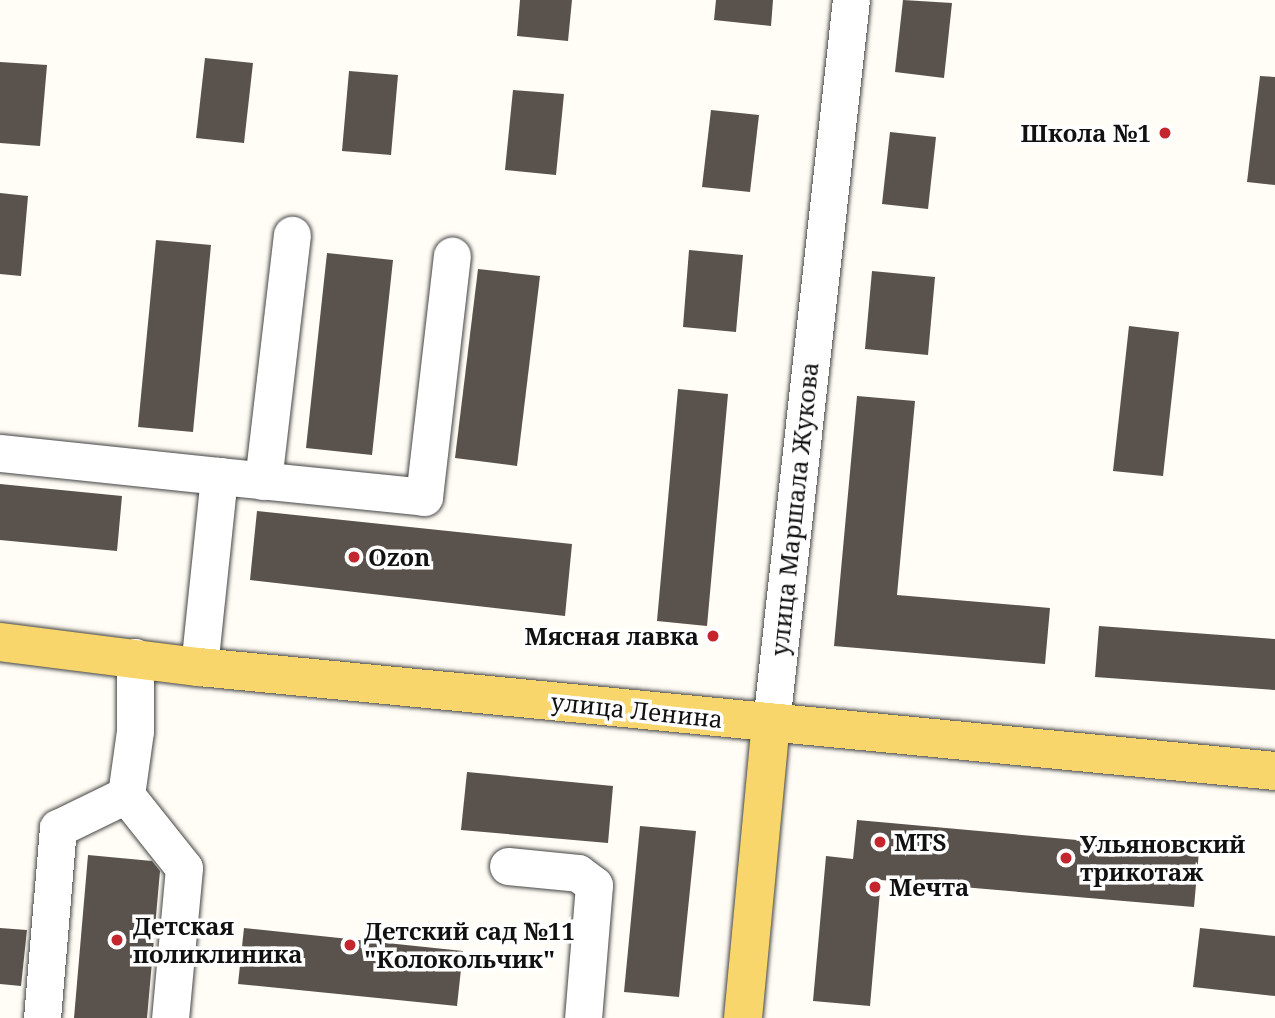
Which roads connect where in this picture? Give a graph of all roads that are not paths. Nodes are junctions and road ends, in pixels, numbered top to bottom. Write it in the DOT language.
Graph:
graph roads {
  1 [pos="851,0"];
  2 [pos="292,235"];
  3 [pos="452,256"];
  4 [pos="0,453"];
  5 [pos="219,476"];
  6 [pos="263,481"];
  7 [pos="0,642"];
  8 [pos="135,657"];
  9 [pos="200,667"];
  10 [pos="771,723"];
  11 [pos="1275,771"];
  12 [pos="126,795"];
  13 [pos="509,866"];
  14 [pos="42,1018"];
  15 [pos="170,1018"];
  16 [pos="583,1018"];
  17 [pos="743,1018"];
  1 -- 10 [label="street, улица Маршала Жукова"];
  2 -- 6 [label="street"];
  3 -- 6 [label="street"];
  4 -- 5 [label="street"];
  5 -- 6 [label="street"];
  5 -- 9 [label="street"];
  7 -- 8 [label="main road, улица Ленина"];
  8 -- 9 [label="main road, улица Ленина"];
  8 -- 12 [label="street"];
  9 -- 10 [label="main road, улица Ленина"];
  10 -- 11 [label="main road, улица Ленина"];
  10 -- 17 [label="main road, улица Маршала Жукова"];
  12 -- 14 [label="street"];
  12 -- 15 [label="street"];
  13 -- 16 [label="street"];
}
